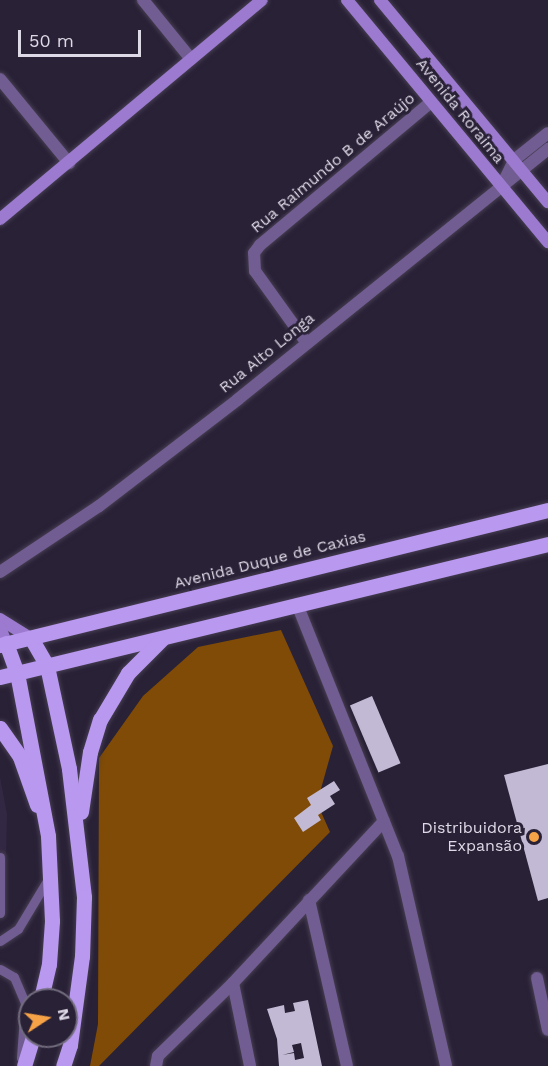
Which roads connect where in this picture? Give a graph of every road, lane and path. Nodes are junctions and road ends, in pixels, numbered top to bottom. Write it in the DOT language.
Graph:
graph roads {
  1 [pos="143,0"];
  2 [pos="262,0"];
  3 [pos="347,0"];
  4 [pos="380,0"];
  5 [pos="191,59"];
  6 [pos="0,80"];
  7 [pos="431,102"];
  8 [pos="548,133"];
  9 [pos="548,149"];
  10 [pos="69,163"];
  11 [pos="518,165"];
  12 [pos="501,187"];
  13 [pos="548,202"];
  14 [pos="0,219"];
  15 [pos="548,242"];
  16 [pos="306,342"];
  17 [pos="548,510"];
  18 [pos="548,544"];
  19 [pos="0,572"];
  20 [pos="297,604"];
  21 [pos="0,619"];
  22 [pos="0,627"];
  23 [pos="164,637"];
  24 [pos="31,638"];
  25 [pos="3,644"];
  26 [pos="47,666"];
  27 [pos="18,673"];
  28 [pos="0,677"];
  29 [pos="0,728"];
  30 [pos="384,821"];
  31 [pos="79,833"];
  32 [pos="48,836"];
  33 [pos="0,857"];
  34 [pos="49,877"];
  35 [pos="309,900"];
  36 [pos="0,913"];
  37 [pos="0,941"];
  38 [pos="0,969"];
  39 [pos="537,978"];
  40 [pos="233,983"];
  41 [pos="44,988"];
  42 [pos="548,1029"];
  43 [pos="29,1048"];
  44 [pos="20,1066"];
  45 [pos="24,1066"];
  46 [pos="63,1066"];
  47 [pos="156,1066"];
  48 [pos="250,1066"];
  49 [pos="347,1066"];
  50 [pos="446,1066"];
  1 -- 5 [label="street"];
  2 -- 5 [label="street"];
  3 -- 7 [label="street, Avenida Roraima"];
  4 -- 11 [label="street, Avenida Roraima"];
  5 -- 10 [label="street"];
  6 -- 10 [label="street"];
  7 -- 12 [label="street, Avenida Roraima"];
  7 -- 16 [label="street, Rua Raimundo B de Araújo"];
  8 -- 11 [label="street"];
  9 -- 11 [label="street"];
  10 -- 14 [label="street"];
  11 -- 12 [label="street"];
  11 -- 13 [label="street, Avenida Roraima"];
  12 -- 15 [label="street, Avenida Roraima"];
  12 -- 16 [label="street, Rua Alto Longa"];
  16 -- 19 [label="street, Rua Alto Longa"];
  17 -- 24 [label="main road, Avenida Duque de Caxias"];
  18 -- 20 [label="main road"];
  20 -- 23 [label="main road"];
  20 -- 30 [label="street"];
  21 -- 24 [label="street"];
  22 -- 25 [label="street"];
  23 -- 26 [label="main road"];
  23 -- 31 [label="main road"];
  24 -- 25 [label="main road, Avenida Duque de Caxias"];
  24 -- 26 [label="main road"];
  25 -- 27 [label="main road"];
  26 -- 27 [label="main road"];
  26 -- 31 [label="main road"];
  27 -- 28 [label="main road"];
  27 -- 32 [label="main road"];
  29 -- 32 [label="main road"];
  30 -- 35 [label="street"];
  30 -- 50 [label="street"];
  31 -- 46 [label="main road"];
  32 -- 34 [label="main road"];
  33 -- 36 [label="lane"];
  34 -- 37 [label="lane"];
  34 -- 41 [label="main road"];
  35 -- 40 [label="street"];
  35 -- 49 [label="street"];
  38 -- 44 [label="lane"];
  39 -- 42 [label="street"];
  40 -- 47 [label="street"];
  40 -- 48 [label="street"];
  43 -- 45 [label="main road"];
}
